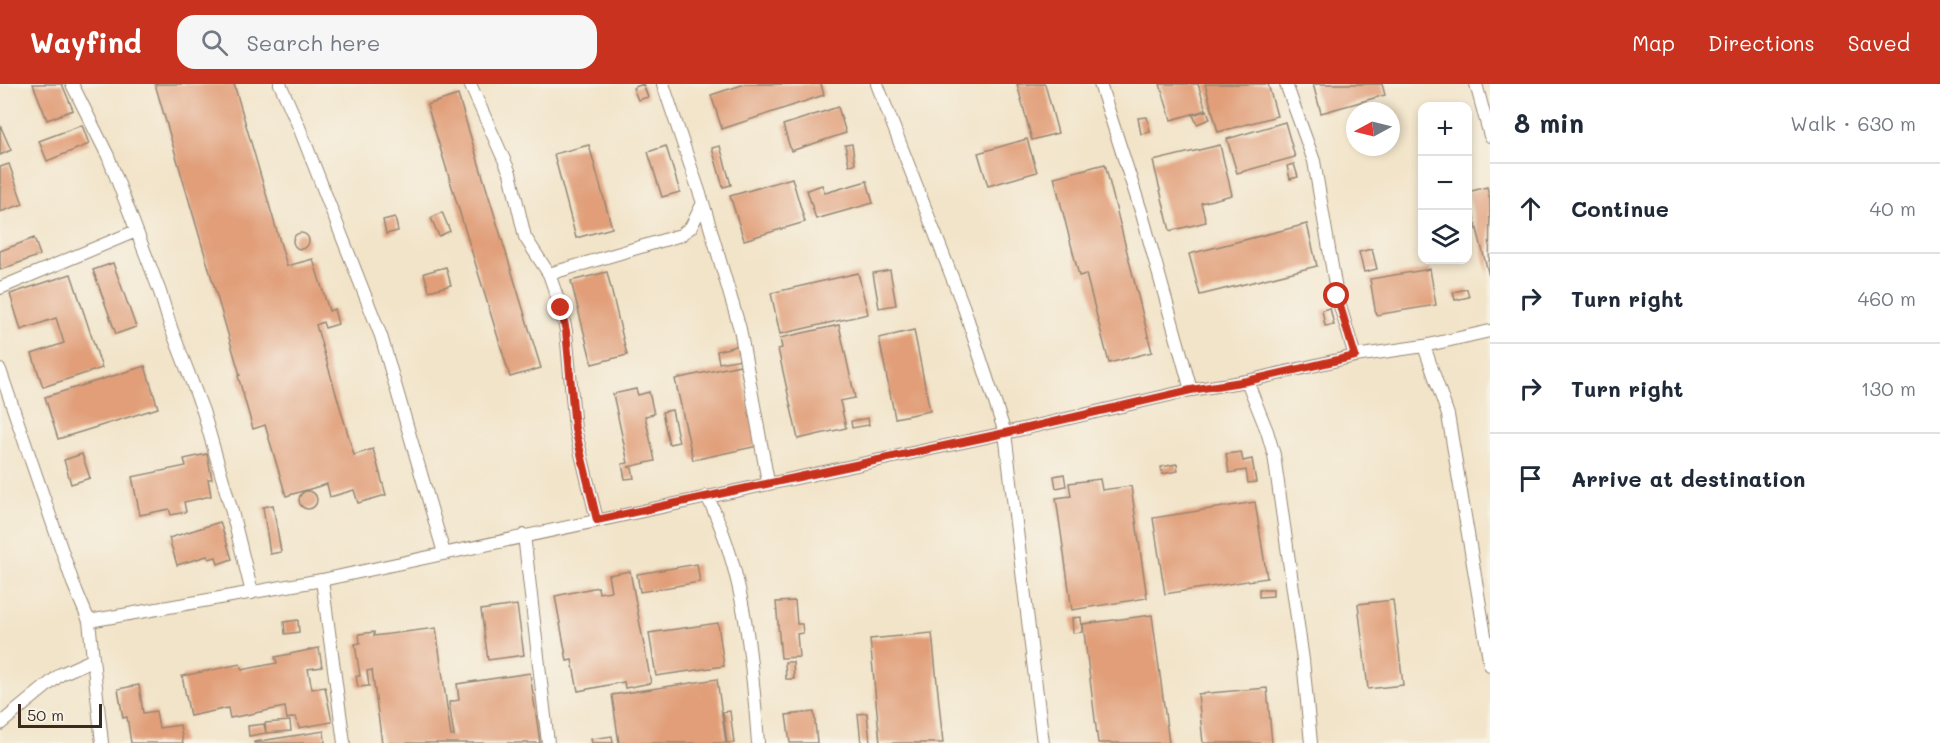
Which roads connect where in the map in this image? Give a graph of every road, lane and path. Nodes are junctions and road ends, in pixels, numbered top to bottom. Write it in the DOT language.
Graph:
graph roads {
  1 [pos="72,84"];
  2 [pos="280,84"];
  3 [pos="470,84"];
  4 [pos="663,84"];
  5 [pos="877,84"];
  6 [pos="1100,84"];
  7 [pos="1286,84"];
  8 [pos="1476,84"];
  9 [pos="1490,136"];
  10 [pos="703,203"];
  11 [pos="136,231"];
  12 [pos="549,274"];
  13 [pos="0,288"];
  14 [pos="1490,331"];
  15 [pos="1424,346"];
  16 [pos="1355,356"];
  17 [pos="0,370"];
  18 [pos="1247,381"];
  19 [pos="1191,390"];
  20 [pos="1005,433"];
  21 [pos="768,482"];
  22 [pos="707,496"];
  23 [pos="597,520"];
  24 [pos="524,535"];
  25 [pos="444,553"];
  26 [pos="322,580"];
  27 [pos="252,593"];
  28 [pos="89,621"];
  29 [pos="92,660"];
  30 [pos="1490,665"];
  31 [pos="0,724"];
  32 [pos="102,743"];
  33 [pos="344,743"];
  34 [pos="548,743"];
  35 [pos="758,743"];
  36 [pos="1043,743"];
  37 [pos="1311,743"];
  1 -- 11 [label="street"];
  2 -- 25 [label="street"];
  3 -- 12 [label="street"];
  4 -- 10 [label="street"];
  5 -- 20 [label="street"];
  6 -- 19 [label="street"];
  7 -- 16 [label="street"];
  8 -- 9 [label="street"];
  10 -- 12 [label="street"];
  10 -- 21 [label="street"];
  11 -- 13 [label="street"];
  11 -- 27 [label="street"];
  12 -- 23 [label="street"];
  14 -- 15 [label="street"];
  15 -- 16 [label="street"];
  15 -- 30 [label="street"];
  16 -- 18 [label="street"];
  17 -- 28 [label="street"];
  18 -- 19 [label="street"];
  18 -- 37 [label="street"];
  19 -- 20 [label="street"];
  20 -- 21 [label="street"];
  20 -- 36 [label="street"];
  21 -- 22 [label="street"];
  22 -- 23 [label="street"];
  22 -- 35 [label="street"];
  23 -- 24 [label="street"];
  24 -- 25 [label="street"];
  24 -- 34 [label="street"];
  25 -- 26 [label="street"];
  26 -- 27 [label="street"];
  26 -- 33 [label="street"];
  27 -- 28 [label="street"];
  28 -- 29 [label="street"];
  29 -- 31 [label="street"];
  29 -- 32 [label="street"];
}
